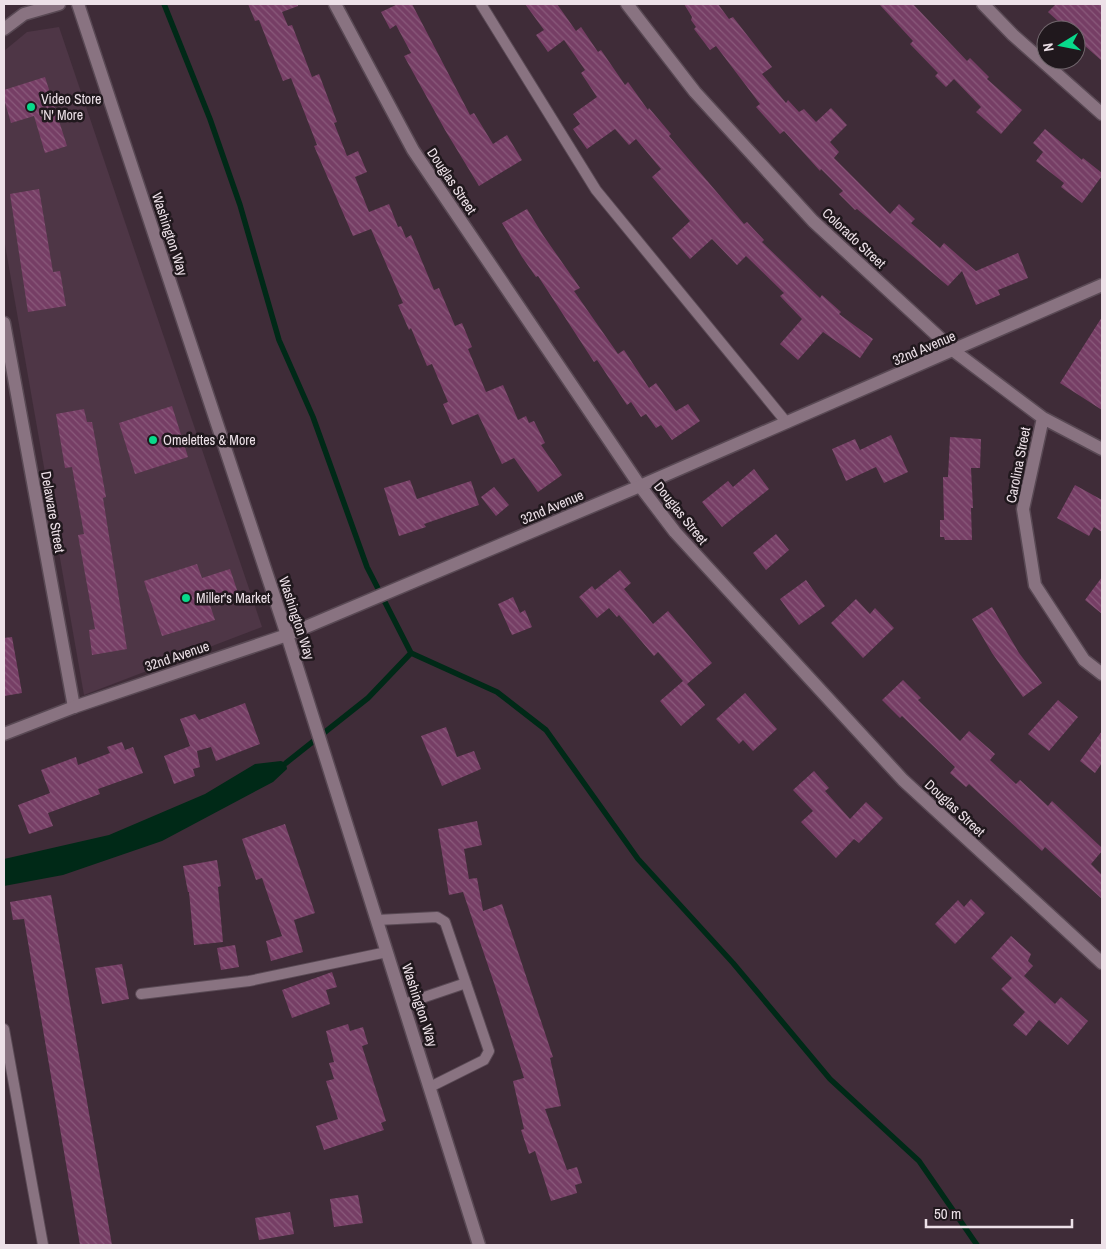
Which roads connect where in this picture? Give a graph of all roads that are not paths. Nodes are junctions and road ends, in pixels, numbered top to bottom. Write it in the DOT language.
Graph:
graph roads {
  1 [pos="59,4"];
  2 [pos="78,4"];
  3 [pos="335,4"];
  4 [pos="481,4"];
  5 [pos="627,4"];
  6 [pos="983,4"];
  7 [pos="4,29"];
  8 [pos="1102,114"];
  9 [pos="1102,285"];
  10 [pos="4,323"];
  11 [pos="954,351"];
  12 [pos="1043,418"];
  13 [pos="787,423"];
  14 [pos="1102,449"];
  15 [pos="640,486"];
  16 [pos="287,635"];
  17 [pos="1102,674"];
  18 [pos="74,707"];
  19 [pos="4,734"];
  20 [pos="377,920"];
  21 [pos="387,952"];
  22 [pos="1102,963"];
  23 [pos="466,983"];
  24 [pos="141,994"];
  25 [pos="404,1004"];
  26 [pos="4,1029"];
  27 [pos="430,1087"];
  28 [pos="42,1245"];
  29 [pos="480,1245"];
  1 -- 7 [label="street"];
  2 -- 16 [label="street, Washington Way"];
  3 -- 15 [label="street, Douglas Street"];
  4 -- 13 [label="lane"];
  5 -- 11 [label="street, Colorado Street"];
  6 -- 8 [label="street"];
  9 -- 11 [label="street, 32nd Avenue"];
  10 -- 18 [label="street, Delaware Street"];
  11 -- 12 [label="street, Colorado Street"];
  11 -- 13 [label="street, 32nd Avenue"];
  12 -- 14 [label="street, Colorado Street"];
  12 -- 17 [label="street, Carolina Street"];
  13 -- 15 [label="street, 32nd Avenue"];
  15 -- 16 [label="street, 32nd Avenue"];
  15 -- 22 [label="street, Douglas Street"];
  16 -- 18 [label="street, 32nd Avenue"];
  16 -- 20 [label="street, Washington Way"];
  18 -- 19 [label="street, 32nd Avenue"];
  20 -- 21 [label="street, Washington Way"];
  20 -- 23 [label="lane"];
  21 -- 24 [label="lane"];
  21 -- 25 [label="street, Washington Way"];
  23 -- 25 [label="lane"];
  23 -- 27 [label="lane"];
  25 -- 27 [label="street, Washington Way"];
  26 -- 28 [label="lane"];
  27 -- 29 [label="street, Washington Way"];
}
